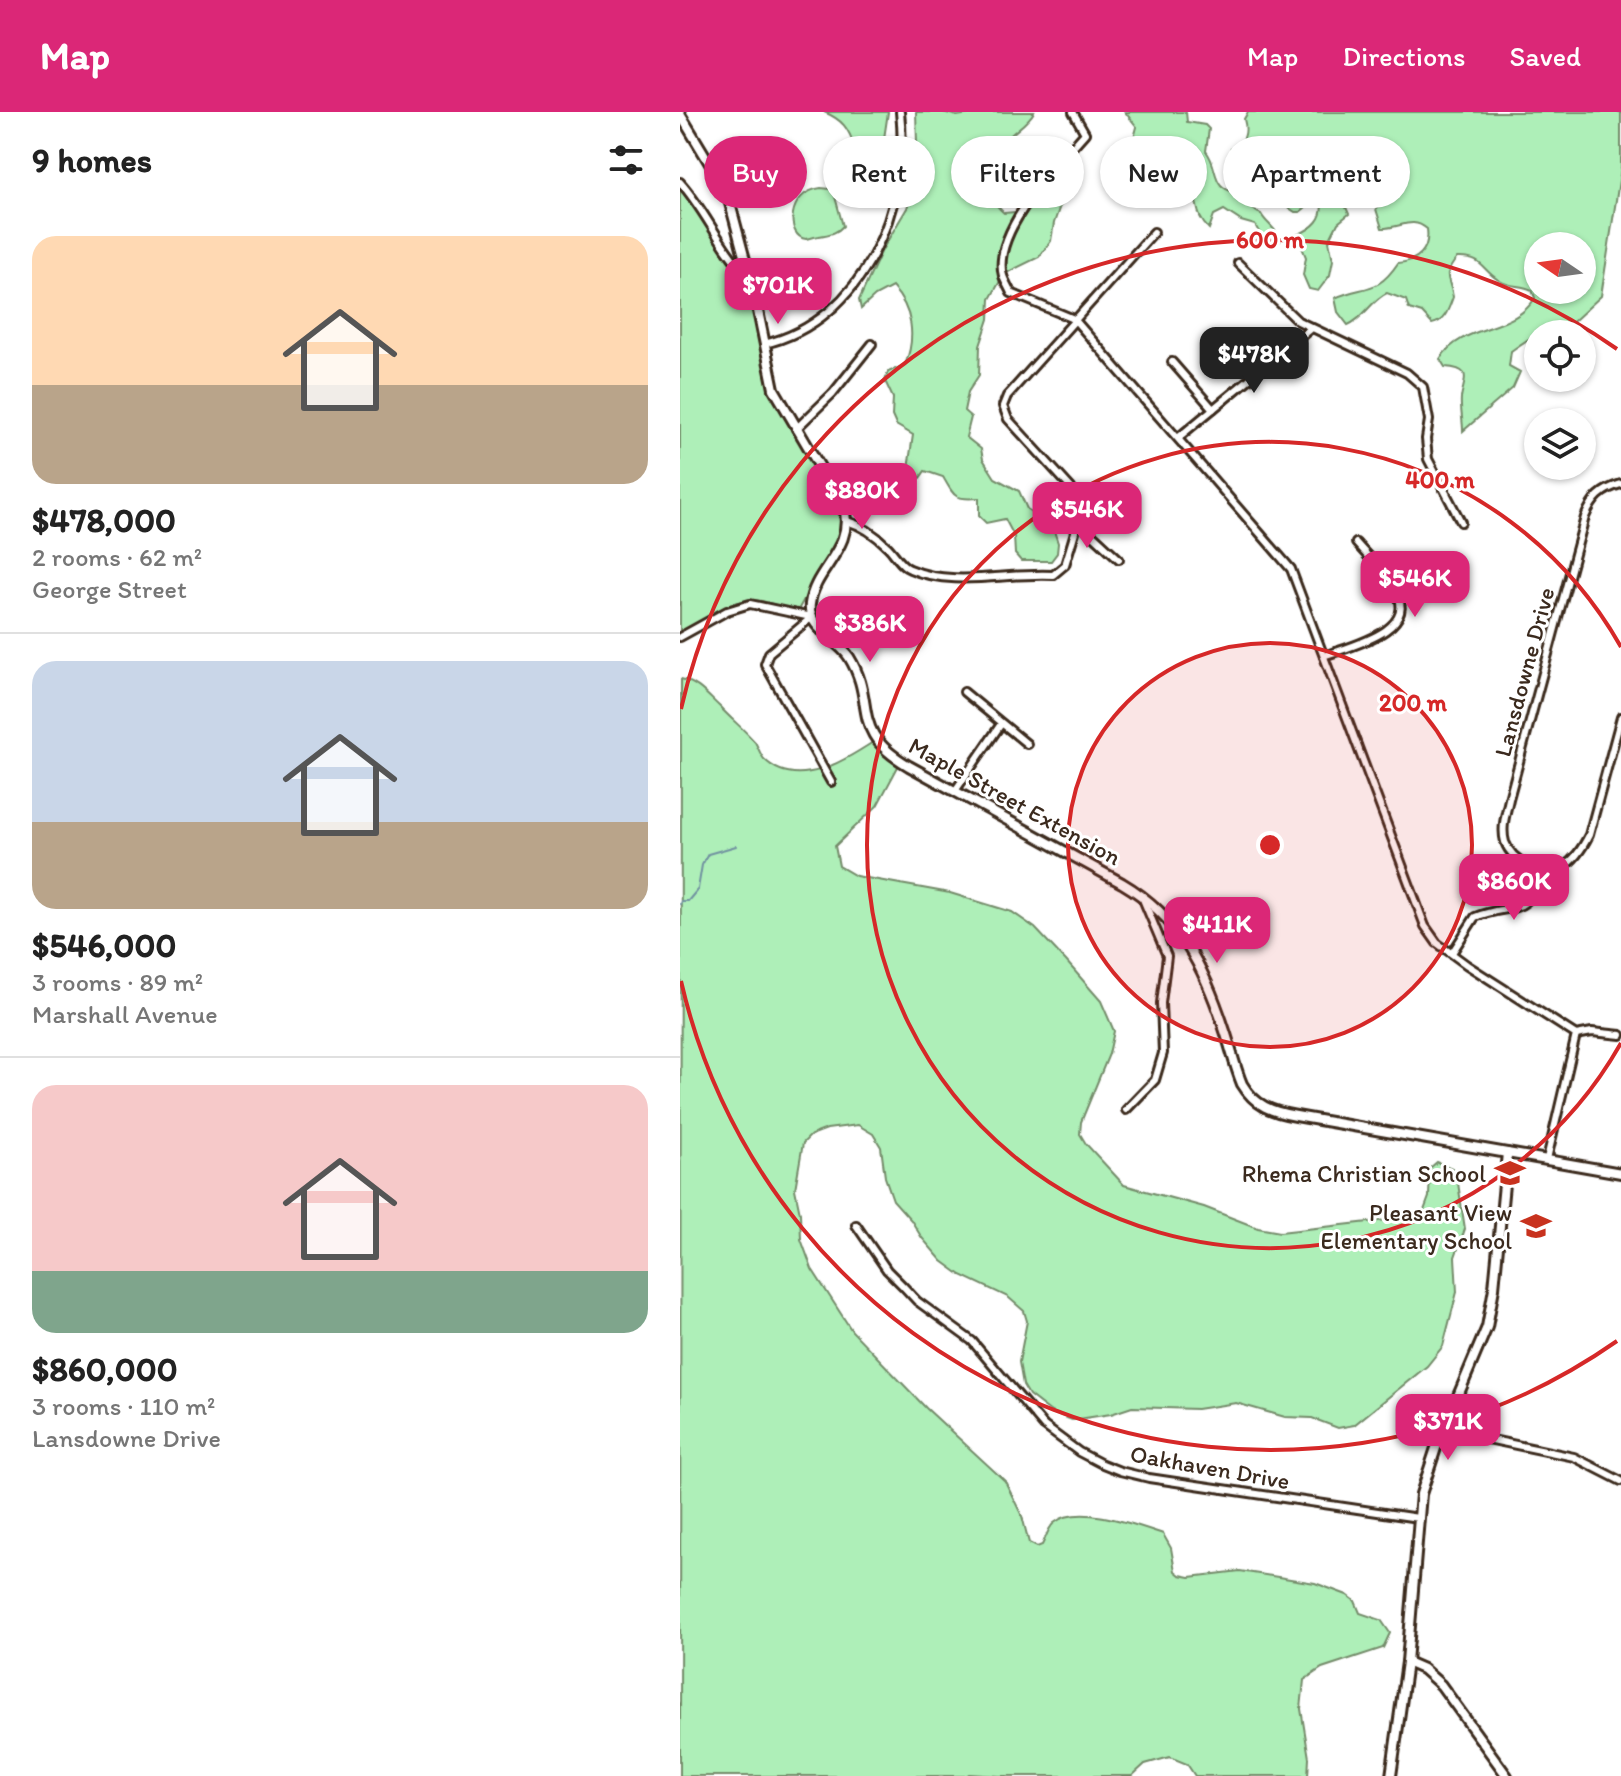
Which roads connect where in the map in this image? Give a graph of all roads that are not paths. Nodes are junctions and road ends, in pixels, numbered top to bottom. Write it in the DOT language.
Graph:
graph roads {
  1 [pos="900,112"];
  2 [pos="1073,112"];
  3 [pos="680,114"];
  4 [pos="680,182"];
  5 [pos="1154,232"];
  6 [pos="1238,263"];
  7 [pos="750,278"];
  8 [pos="1074,319"];
  9 [pos="1310,329"];
  10 [pos="764,344"];
  11 [pos="872,344"];
  12 [pos="1172,362"];
  13 [pos="1213,409"];
  14 [pos="796,429"];
  15 [pos="1179,437"];
  16 [pos="1621,484"];
  17 [pos="1076,519"];
  18 [pos="847,521"];
  19 [pos="1461,522"];
  20 [pos="1356,543"];
  21 [pos="1119,559"];
  22 [pos="812,617"];
  23 [pos="680,637"];
  24 [pos="1324,656"];
  25 [pos="964,692"];
  26 [pos="1621,717"];
  27 [pos="1001,724"];
  28 [pos="1027,744"];
  29 [pos="831,782"];
  30 [pos="955,791"];
  31 [pos="1540,872"];
  32 [pos="1142,895"];
  33 [pos="1452,953"];
  34 [pos="1576,1035"];
  35 [pos="1621,1035"];
  36 [pos="1126,1110"];
  37 [pos="1507,1153"];
  38 [pos="1547,1159"];
  39 [pos="1621,1173"];
  40 [pos="856,1225"];
  41 [pos="1444,1430"];
  42 [pos="1621,1481"];
  43 [pos="1418,1518"];
  44 [pos="1407,1662"];
  45 [pos="1391,1776"];
  46 [pos="1507,1776"];
  1 -- 10 [label="street"];
  2 -- 8 [label="street"];
  3 -- 7 [label="street"];
  4 -- 7 [label="street"];
  5 -- 8 [label="street"];
  6 -- 9 [label="street"];
  7 -- 10 [label="street"];
  8 -- 15 [label="street"];
  8 -- 17 [label="street"];
  9 -- 13 [label="street"];
  9 -- 19 [label="street"];
  10 -- 14 [label="street"];
  11 -- 14 [label="street"];
  12 -- 13 [label="street"];
  13 -- 15 [label="street"];
  14 -- 18 [label="street"];
  15 -- 24 [label="street"];
  16 -- 31 [label="street, Lansdowne Drive"];
  17 -- 18 [label="street"];
  17 -- 21 [label="street"];
  18 -- 22 [label="street"];
  20 -- 24 [label="street"];
  22 -- 23 [label="street"];
  22 -- 29 [label="street"];
  22 -- 30 [label="street, Maple Street Extension"];
  24 -- 33 [label="street"];
  25 -- 27 [label="street"];
  26 -- 31 [label="street"];
  27 -- 28 [label="street"];
  27 -- 30 [label="street"];
  30 -- 32 [label="street, Maple Street Extension"];
  31 -- 33 [label="street"];
  32 -- 36 [label="street"];
  32 -- 37 [label="street, Maple Street Extension"];
  33 -- 34 [label="street"];
  34 -- 35 [label="street"];
  34 -- 38 [label="street"];
  37 -- 38 [label="street, Maple Street Extension"];
  37 -- 41 [label="street"];
  38 -- 39 [label="street, Maple Street Extension"];
  40 -- 43 [label="street, Oakhaven Drive"];
  41 -- 42 [label="street"];
  41 -- 43 [label="street"];
  43 -- 44 [label="street"];
  44 -- 45 [label="street"];
  44 -- 46 [label="street"];
}
